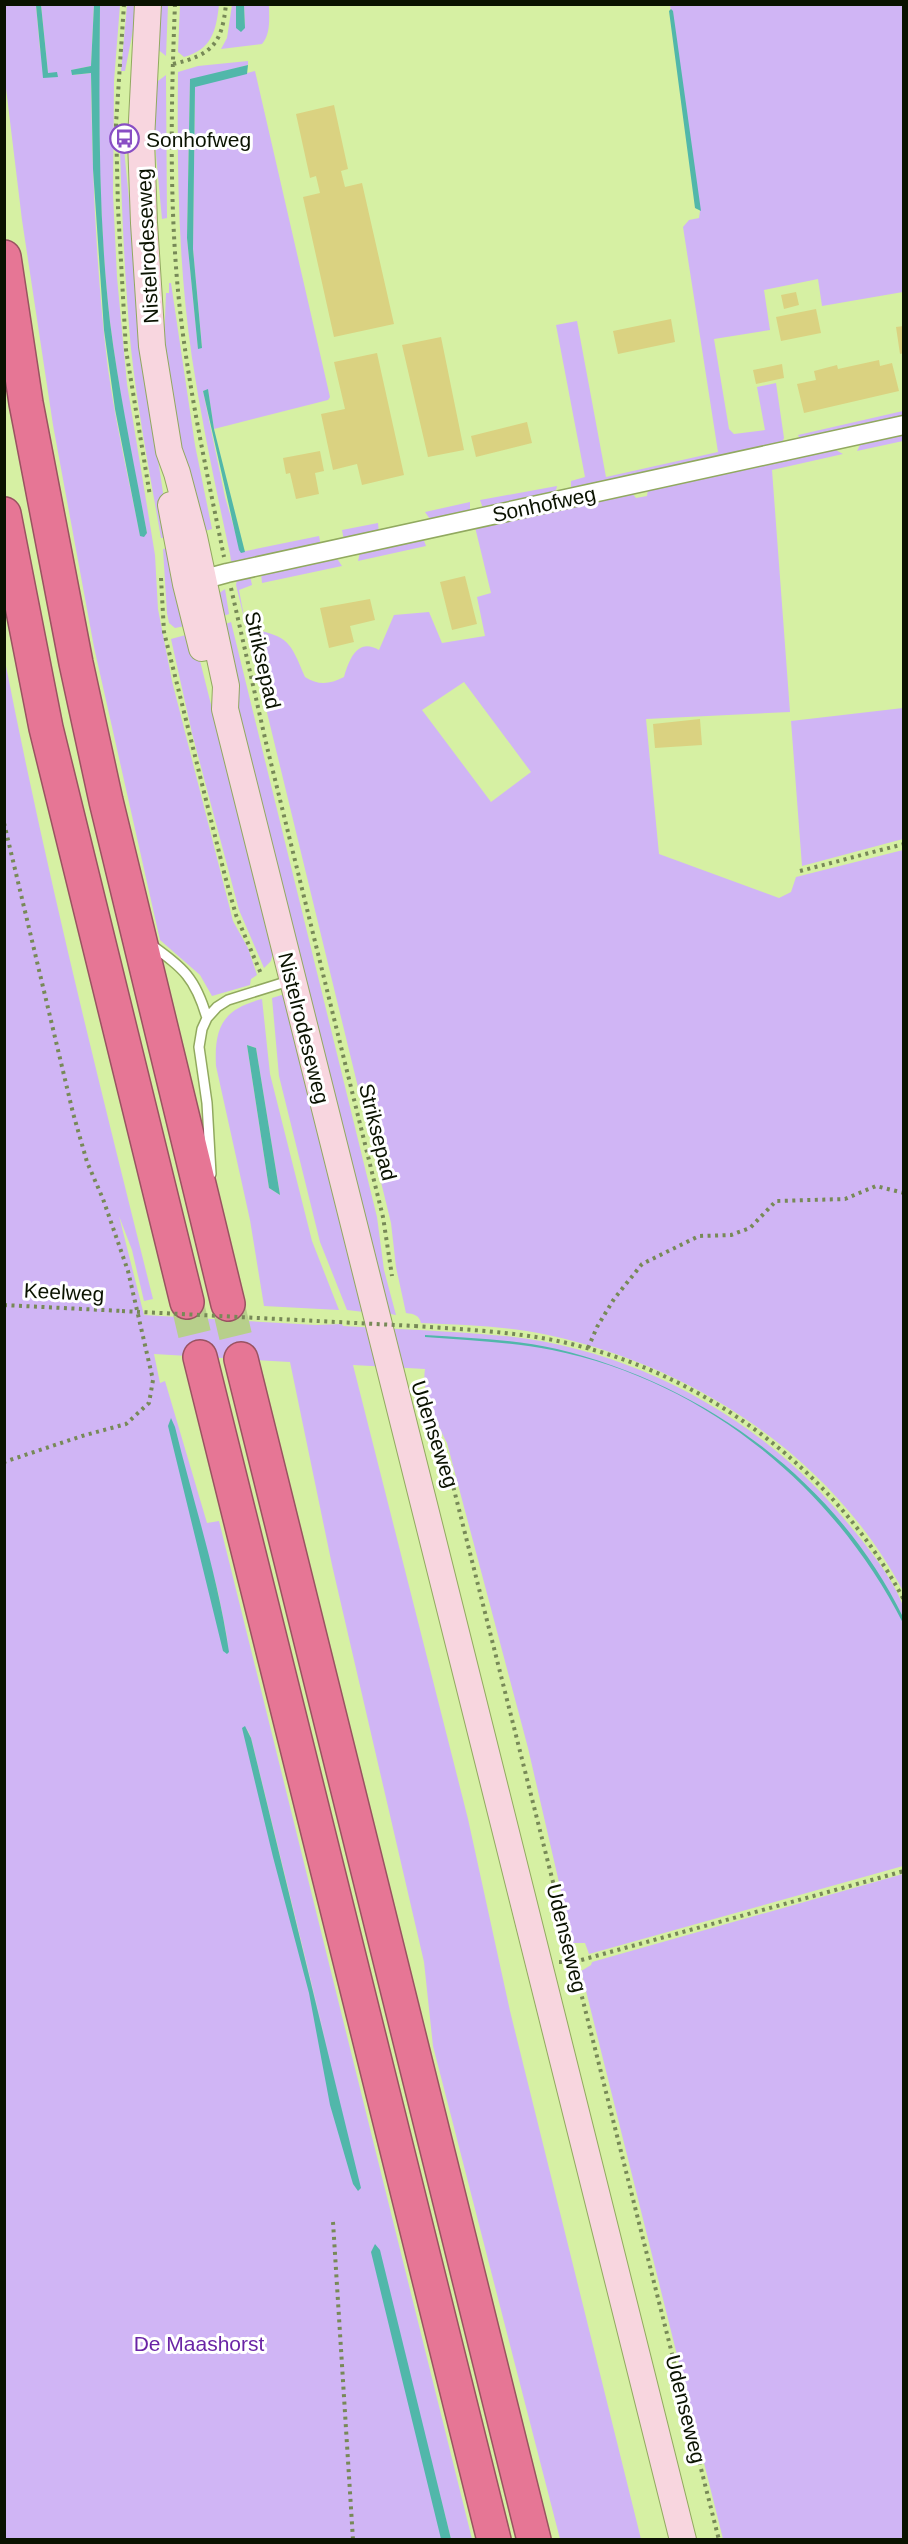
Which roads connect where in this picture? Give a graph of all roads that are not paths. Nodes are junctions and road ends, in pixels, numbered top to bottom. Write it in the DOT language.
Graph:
graph roads {
  1 [pos="148,4"];
  2 [pos="4,257"];
  3 [pos="903,425"];
  4 [pos="4,514"];
  5 [pos="205,579"];
  6 [pos="138,935"];
  7 [pos="292,980"];
  8 [pos="207,1018"];
  9 [pos="212,1182"];
  10 [pos="213,1193"];
  11 [pos="217,1260"];
  12 [pos="187,1302"];
  13 [pos="228,1304"];
  14 [pos="384,1348"];
  15 [pos="200,1357"];
  16 [pos="241,1359"];
  17 [pos="494,2540"];
  18 [pos="534,2540"];
  19 [pos="683,2540"];
  1 -- 5 [label="street, Nistelrodeseweg"];
  2 -- 6 [label="highway"];
  3 -- 5 [label="street, Sonhofweg"];
  4 -- 12 [label="highway"];
  5 -- 7 [label="street, Nistelrodeseweg"];
  6 -- 8 [label="lane"];
  6 -- 11 [label="highway"];
  7 -- 8 [label="lane"];
  7 -- 14 [label="street, Nistelrodeseweg"];
  8 -- 9 [label="lane"];
  10 -- 11 [label="lane"];
  11 -- 13 [label="highway"];
  14 -- 19 [label="street, Udenseweg"];
  15 -- 17 [label="highway"];
  16 -- 18 [label="highway"];
}
